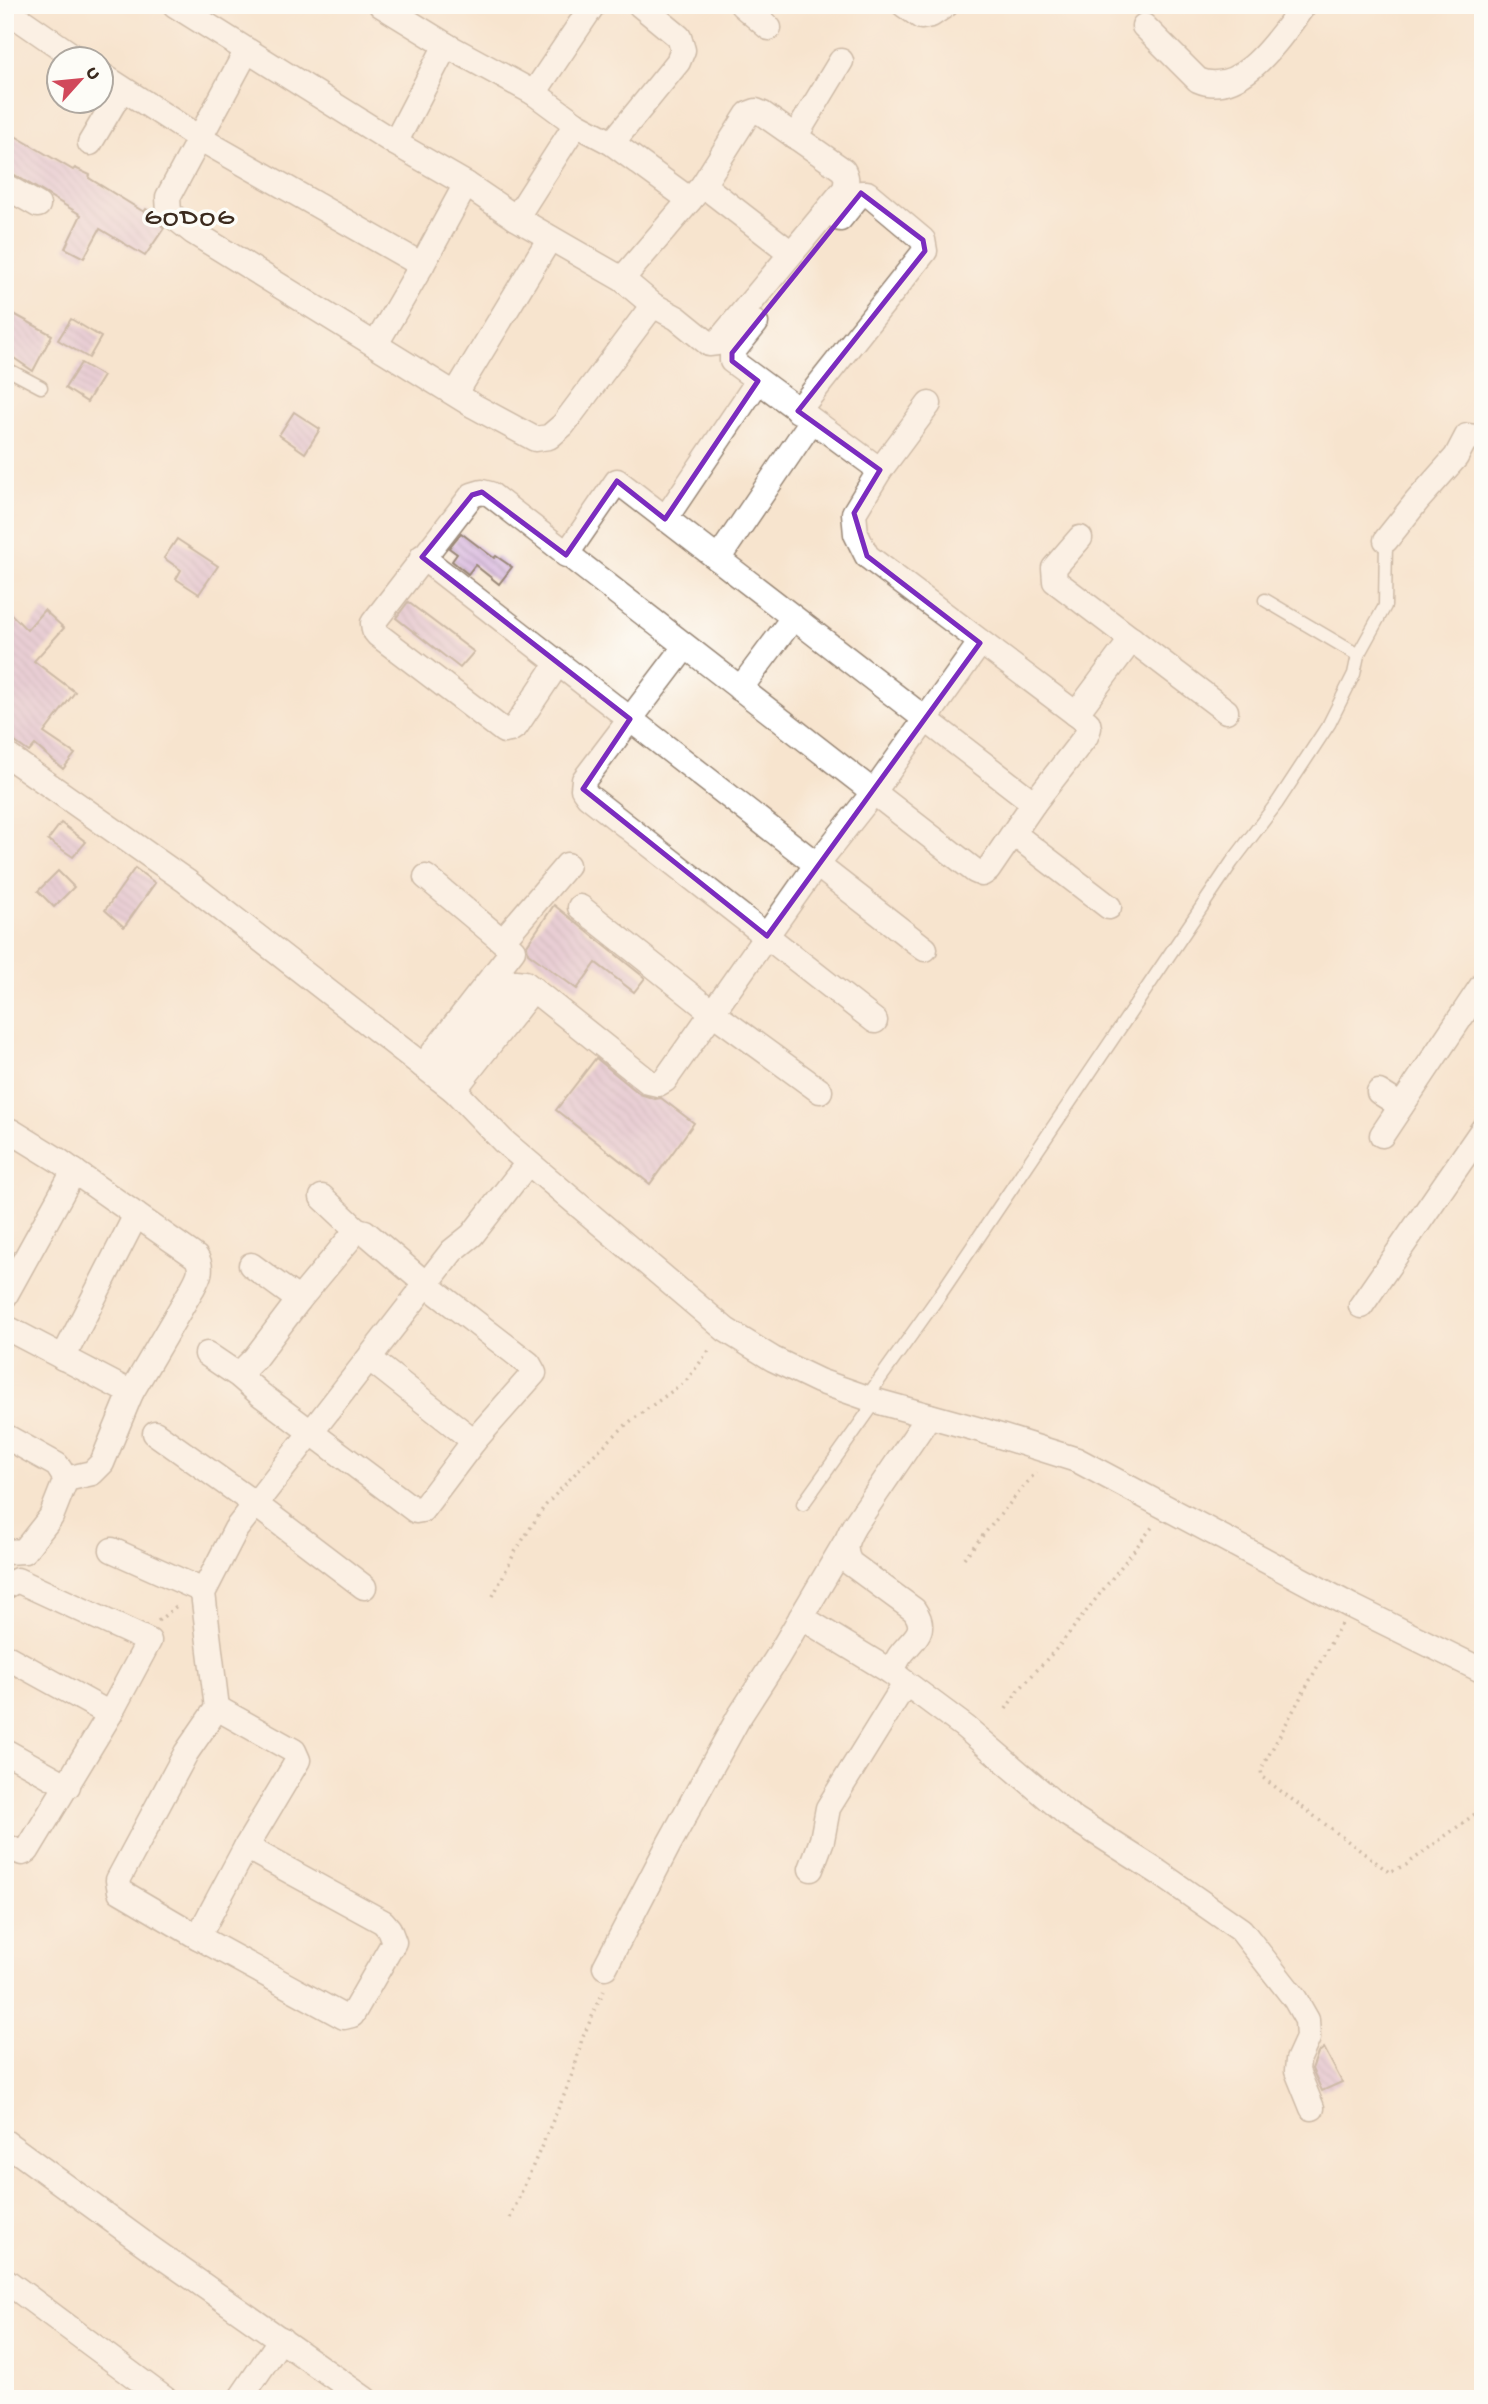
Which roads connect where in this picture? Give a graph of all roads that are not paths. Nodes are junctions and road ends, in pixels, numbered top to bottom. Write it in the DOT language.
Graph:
graph roads {
  1 [pos="381,5"];
  2 [pos="640,5"];
  3 [pos="742,5"];
  4 [pos="904,5"];
  5 [pos="946,5"];
  6 [pos="1304,5"];
  7 [pos="180,6"];
  8 [pos="586,7"];
  9 [pos="5,9"];
  10 [pos="1144,26"];
  11 [pos="769,28"];
  12 [pos="59,46"];
  13 [pos="446,46"];
  14 [pos="246,52"];
  15 [pos="841,61"];
  16 [pos="116,85"];
  17 [pos="122,89"];
  18 [pos="534,93"];
  19 [pos="576,124"];
  20 [pos="795,137"];
  21 [pos="200,138"];
  22 [pos="90,143"];
  23 [pos="395,143"];
  24 [pos="612,143"];
  25 [pos="466,184"];
  26 [pos="5,186"];
  27 [pos="696,193"];
  28 [pos="38,205"];
  29 [pos="516,218"];
  30 [pos="550,238"];
  31 [pos="791,253"];
  32 [pos="422,265"];
  33 [pos="622,279"];
  34 [pos="653,305"];
  35 [pos="376,344"];
  36 [pos="5,368"];
  37 [pos="758,381"];
  38 [pos="41,387"];
  39 [pos="456,393"];
  40 [pos="929,404"];
  41 [pos="804,417"];
  42 [pos="1483,438"];
  43 [pos="880,471"];
  44 [pos="665,519"];
  45 [pos="1080,538"];
  46 [pos="1386,540"];
  47 [pos="566,555"];
  48 [pos="422,557"];
  49 [pos="718,559"];
  50 [pos="1265,600"];
  51 [pos="793,618"];
  52 [pos="1132,639"];
  53 [pos="980,643"];
  54 [pos="685,647"];
  55 [pos="1359,655"];
  56 [pos="558,663"];
  57 [pos="740,689"];
  58 [pos="1226,711"];
  59 [pos="1076,714"];
  60 [pos="630,719"];
  61 [pos="925,720"];
  62 [pos="5,754"];
  63 [pos="873,793"];
  64 [pos="1034,803"];
  65 [pos="1014,834"];
  66 [pos="817,864"];
  67 [pos="567,865"];
  68 [pos="426,877"];
  69 [pos="580,907"];
  70 [pos="1109,907"];
  71 [pos="767,936"];
  72 [pos="502,941"];
  73 [pos="925,949"];
  74 [pos="1483,984"];
  75 [pos="713,1013"];
  76 [pos="875,1021"];
  77 [pos="438,1078"];
  78 [pos="820,1091"];
  79 [pos="1379,1093"];
  80 [pos="1401,1106"];
  81 [pos="1483,1129"];
  82 [pos="5,1131"];
  83 [pos="1382,1135"];
  84 [pos="528,1163"];
  85 [pos="74,1171"];
  86 [pos="322,1197"];
  87 [pos="136,1215"];
  88 [pos="357,1230"];
  89 [pos="251,1265"];
  90 [pos="431,1288"];
  91 [pos="5,1296"];
  92 [pos="299,1300"];
  93 [pos="1361,1306"];
  94 [pos="5,1327"];
  95 [pos="207,1354"];
  96 [pos="63,1358"];
  97 [pos="375,1363"];
  98 [pos="238,1375"];
  99 [pos="131,1393"];
  100 [pos="871,1399"];
  101 [pos="929,1416"];
  102 [pos="156,1433"];
  103 [pos="5,1436"];
  104 [pos="317,1436"];
  105 [pos="474,1441"];
  106 [pos="66,1479"];
  107 [pos="803,1504"];
  108 [pos="260,1507"];
  109 [pos="845,1543"];
  110 [pos="112,1550"];
  111 [pos="5,1552"];
  112 [pos="5,1587"];
  113 [pos="364,1587"];
  114 [pos="201,1591"];
  115 [pos="801,1617"];
  116 [pos="5,1656"];
  117 [pos="1483,1671"];
  118 [pos="898,1678"];
  119 [pos="217,1708"];
  120 [pos="110,1714"];
  121 [pos="5,1751"];
  122 [pos="68,1786"];
  123 [pos="5,1846"];
  124 [pos="246,1847"];
  125 [pos="811,1869"];
  126 [pos="198,1937"];
  127 [pos="606,1967"];
  128 [pos="1312,2108"];
  129 [pos="5,2142"];
  130 [pos="5,2280"];
  131 [pos="281,2339"];
  132 [pos="165,2399"];
  133 [pos="240,2399"];
  134 [pos="365,2399"];
  1 -- 13 [label="street"];
  2 -- 24 [label="street"];
  3 -- 11 [label="street"];
  4 -- 5 [label="street"];
  6 -- 10 [label="street"];
  7 -- 14 [label="street"];
  8 -- 18 [label="street"];
  9 -- 12 [label="street"];
  13 -- 18 [label="street"];
  13 -- 23 [label="street"];
  14 -- 21 [label="street"];
  14 -- 23 [label="street"];
  15 -- 20 [label="street"];
  16 -- 17 [label="street"];
  17 -- 21 [label="street"];
  17 -- 22 [label="street"];
  18 -- 19 [label="street"];
  19 -- 24 [label="street"];
  19 -- 29 [label="street"];
  20 -- 27 [label="street"];
  20 -- 31 [label="street"];
  21 -- 32 [label="street"];
  21 -- 35 [label="street"];
  23 -- 25 [label="street"];
  24 -- 27 [label="street"];
  25 -- 29 [label="street"];
  25 -- 32 [label="street"];
  26 -- 28 [label="street"];
  27 -- 31 [label="street"];
  27 -- 33 [label="street"];
  29 -- 30 [label="street"];
  30 -- 33 [label="street"];
  30 -- 39 [label="street"];
  31 -- 34 [label="street"];
  32 -- 35 [label="street"];
  33 -- 34 [label="street"];
  34 -- 39 [label="street"];
  35 -- 39 [label="street"];
  36 -- 38 [label="lane"];
  37 -- 41 [label="street"];
  37 -- 41 [label="street"];
  37 -- 44 [label="street"];
  40 -- 43 [label="street"];
  41 -- 43 [label="street"];
  41 -- 49 [label="street"];
  42 -- 46 [label="street"];
  43 -- 53 [label="street"];
  44 -- 47 [label="street"];
  44 -- 49 [label="street"];
  45 -- 52 [label="street"];
  46 -- 55 [label="lane"];
  47 -- 48 [label="street"];
  47 -- 54 [label="street"];
  48 -- 56 [label="street"];
  48 -- 56 [label="street"];
  49 -- 51 [label="street"];
  50 -- 55 [label="lane"];
  51 -- 57 [label="street"];
  51 -- 61 [label="street"];
  52 -- 58 [label="street"];
  52 -- 59 [label="street"];
  53 -- 59 [label="street"];
  53 -- 61 [label="street"];
  54 -- 57 [label="street"];
  54 -- 60 [label="street"];
  55 -- 100 [label="lane"];
  56 -- 60 [label="street"];
  57 -- 63 [label="street"];
  59 -- 64 [label="street"];
  60 -- 66 [label="street"];
  60 -- 71 [label="street"];
  61 -- 63 [label="street"];
  61 -- 64 [label="street"];
  62 -- 77 [label="street"];
  63 -- 65 [label="street"];
  63 -- 66 [label="street"];
  64 -- 65 [label="street"];
  65 -- 70 [label="street"];
  66 -- 71 [label="street"];
  66 -- 73 [label="street"];
  67 -- 72 [label="street"];
  68 -- 72 [label="street"];
  69 -- 75 [label="street"];
  71 -- 75 [label="street"];
  71 -- 76 [label="street"];
  72 -- 77 [label="street"];
  74 -- 80 [label="street"];
  75 -- 77 [label="street"];
  75 -- 78 [label="street"];
  77 -- 84 [label="street"];
  79 -- 80 [label="street"];
  80 -- 83 [label="street"];
  81 -- 93 [label="street"];
  82 -- 85 [label="street"];
  84 -- 90 [label="street"];
  84 -- 100 [label="street"];
  85 -- 87 [label="street"];
  85 -- 91 [label="street"];
  86 -- 88 [label="street"];
  87 -- 96 [label="street"];
  87 -- 99 [label="street"];
  88 -- 90 [label="street"];
  88 -- 92 [label="street"];
  89 -- 92 [label="street"];
  90 -- 97 [label="street"];
  90 -- 105 [label="street"];
  92 -- 98 [label="street"];
  94 -- 96 [label="street"];
  95 -- 98 [label="street"];
  96 -- 99 [label="street"];
  97 -- 104 [label="street"];
  97 -- 105 [label="street"];
  98 -- 104 [label="street"];
  99 -- 106 [label="street"];
  100 -- 101 [label="street"];
  100 -- 107 [label="lane"];
  101 -- 109 [label="street"];
  101 -- 117 [label="street"];
  102 -- 108 [label="street"];
  103 -- 106 [label="street"];
  104 -- 105 [label="street"];
  104 -- 108 [label="street"];
  106 -- 111 [label="street"];
  108 -- 113 [label="street"];
  108 -- 114 [label="street"];
  109 -- 115 [label="street"];
  109 -- 118 [label="street"];
  110 -- 114 [label="street"];
  112 -- 120 [label="street"];
  114 -- 119 [label="street"];
  115 -- 118 [label="street"];
  115 -- 127 [label="street"];
  116 -- 120 [label="street"];
  118 -- 125 [label="street"];
  118 -- 128 [label="street"];
  119 -- 124 [label="street"];
  119 -- 126 [label="street"];
  120 -- 122 [label="street"];
  121 -- 122 [label="street"];
  122 -- 123 [label="street"];
  124 -- 126 [label="street"];
  124 -- 126 [label="street"];
  129 -- 131 [label="street"];
  130 -- 132 [label="street"];
  131 -- 133 [label="street"];
  131 -- 134 [label="street"];
}
